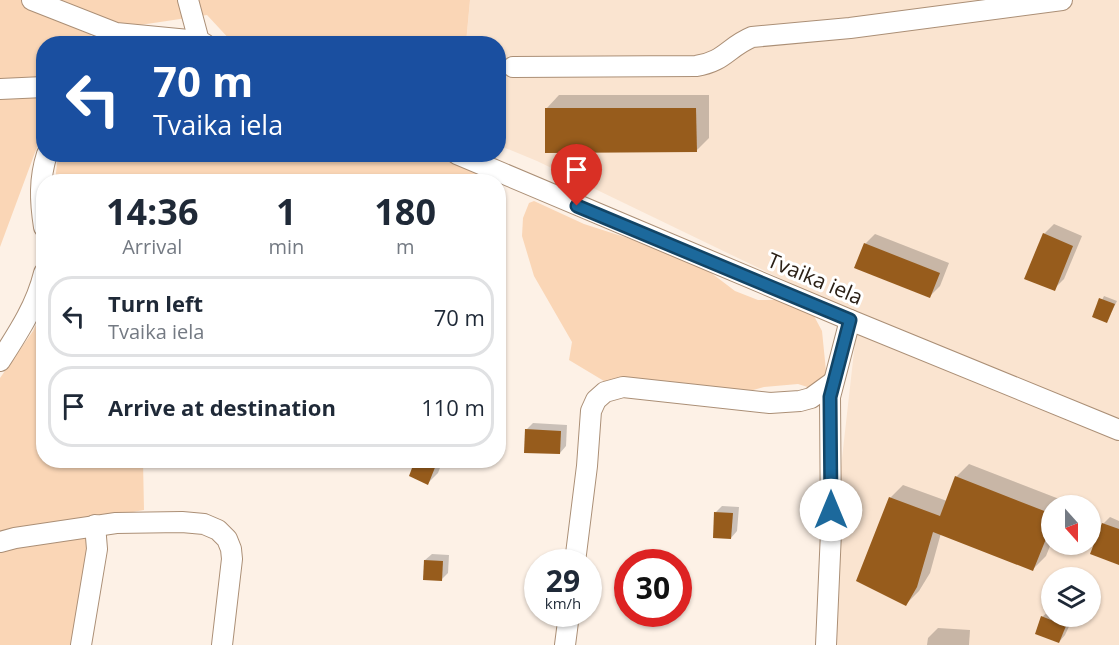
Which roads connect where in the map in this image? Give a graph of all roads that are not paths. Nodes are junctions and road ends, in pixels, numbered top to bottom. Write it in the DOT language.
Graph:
graph roads {
  1 [pos="32,0"];
  2 [pos="188,0"];
  3 [pos="1062,0"];
  4 [pos="106,36"];
  5 [pos="200,36"];
  6 [pos="513,67"];
  7 [pos="36,87"];
  8 [pos="0,89"];
  9 [pos="475,162"];
  10 [pos="503,174"];
  11 [pos="506,175"];
  12 [pos="36,301"];
  13 [pos="850,320"];
  14 [pos="0,361"];
  15 [pos="833,382"];
  16 [pos="1119,430"];
  17 [pos="95,525"];
  18 [pos="0,542"];
  19 [pos="577,549"];
  20 [pos="567,627"];
  21 [pos="81,645"];
  22 [pos="222,645"];
  23 [pos="565,645"];
  24 [pos="826,645"];
  1 -- 4 [label="street"];
  2 -- 5 [label="street"];
  3 -- 6 [label="street"];
  7 -- 8 [label="street"];
  9 -- 10 [label="street, Tvaika iela"];
  11 -- 13 [label="street, Tvaika iela"];
  12 -- 14 [label="street"];
  13 -- 15 [label="street"];
  13 -- 16 [label="street, Tvaika iela"];
  15 -- 19 [label="street"];
  15 -- 24 [label="street"];
  17 -- 18 [label="street"];
  17 -- 21 [label="street"];
  17 -- 22 [label="street"];
  20 -- 23 [label="street"];
}
